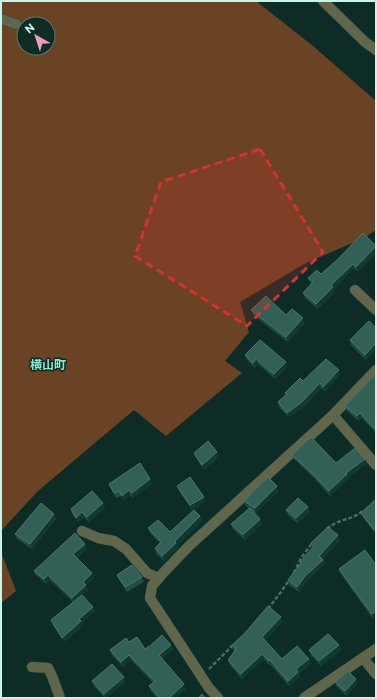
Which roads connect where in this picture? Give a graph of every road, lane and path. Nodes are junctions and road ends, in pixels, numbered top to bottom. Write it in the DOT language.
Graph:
graph roads {
  1 [pos="324,1"];
  2 [pos="1,19"];
  3 [pos="16,24"];
  4 [pos="376,50"];
  5 [pos="355,290"];
  6 [pos="376,310"];
  7 [pos="376,370"];
  8 [pos="333,415"];
  9 [pos="376,465"];
  10 [pos="367,508"];
  11 [pos="82,531"];
  12 [pos="323,533"];
  13 [pos="314,541"];
  14 [pos="159,578"];
  15 [pos="264,613"];
  16 [pos="239,640"];
  17 [pos="376,649"];
  18 [pos="363,658"];
  19 [pos="32,667"];
  20 [pos="376,674"];
  21 [pos="202,677"];
  22 [pos="60,698"];
  23 [pos="218,698"];
  24 [pos="304,698"];
  1 -- 4 [label="street"];
  2 -- 3 [label="street"];
  5 -- 6 [label="street"];
  7 -- 8 [label="street"];
  8 -- 9 [label="street"];
  8 -- 14 [label="street"];
  10 -- 12 [label="path"];
  11 -- 14 [label="street"];
  13 -- 15 [label="path"];
  14 -- 21 [label="street"];
  16 -- 21 [label="path"];
  17 -- 18 [label="street"];
  18 -- 20 [label="street"];
  18 -- 24 [label="street"];
  19 -- 22 [label="street"];
  21 -- 23 [label="street"];
}
